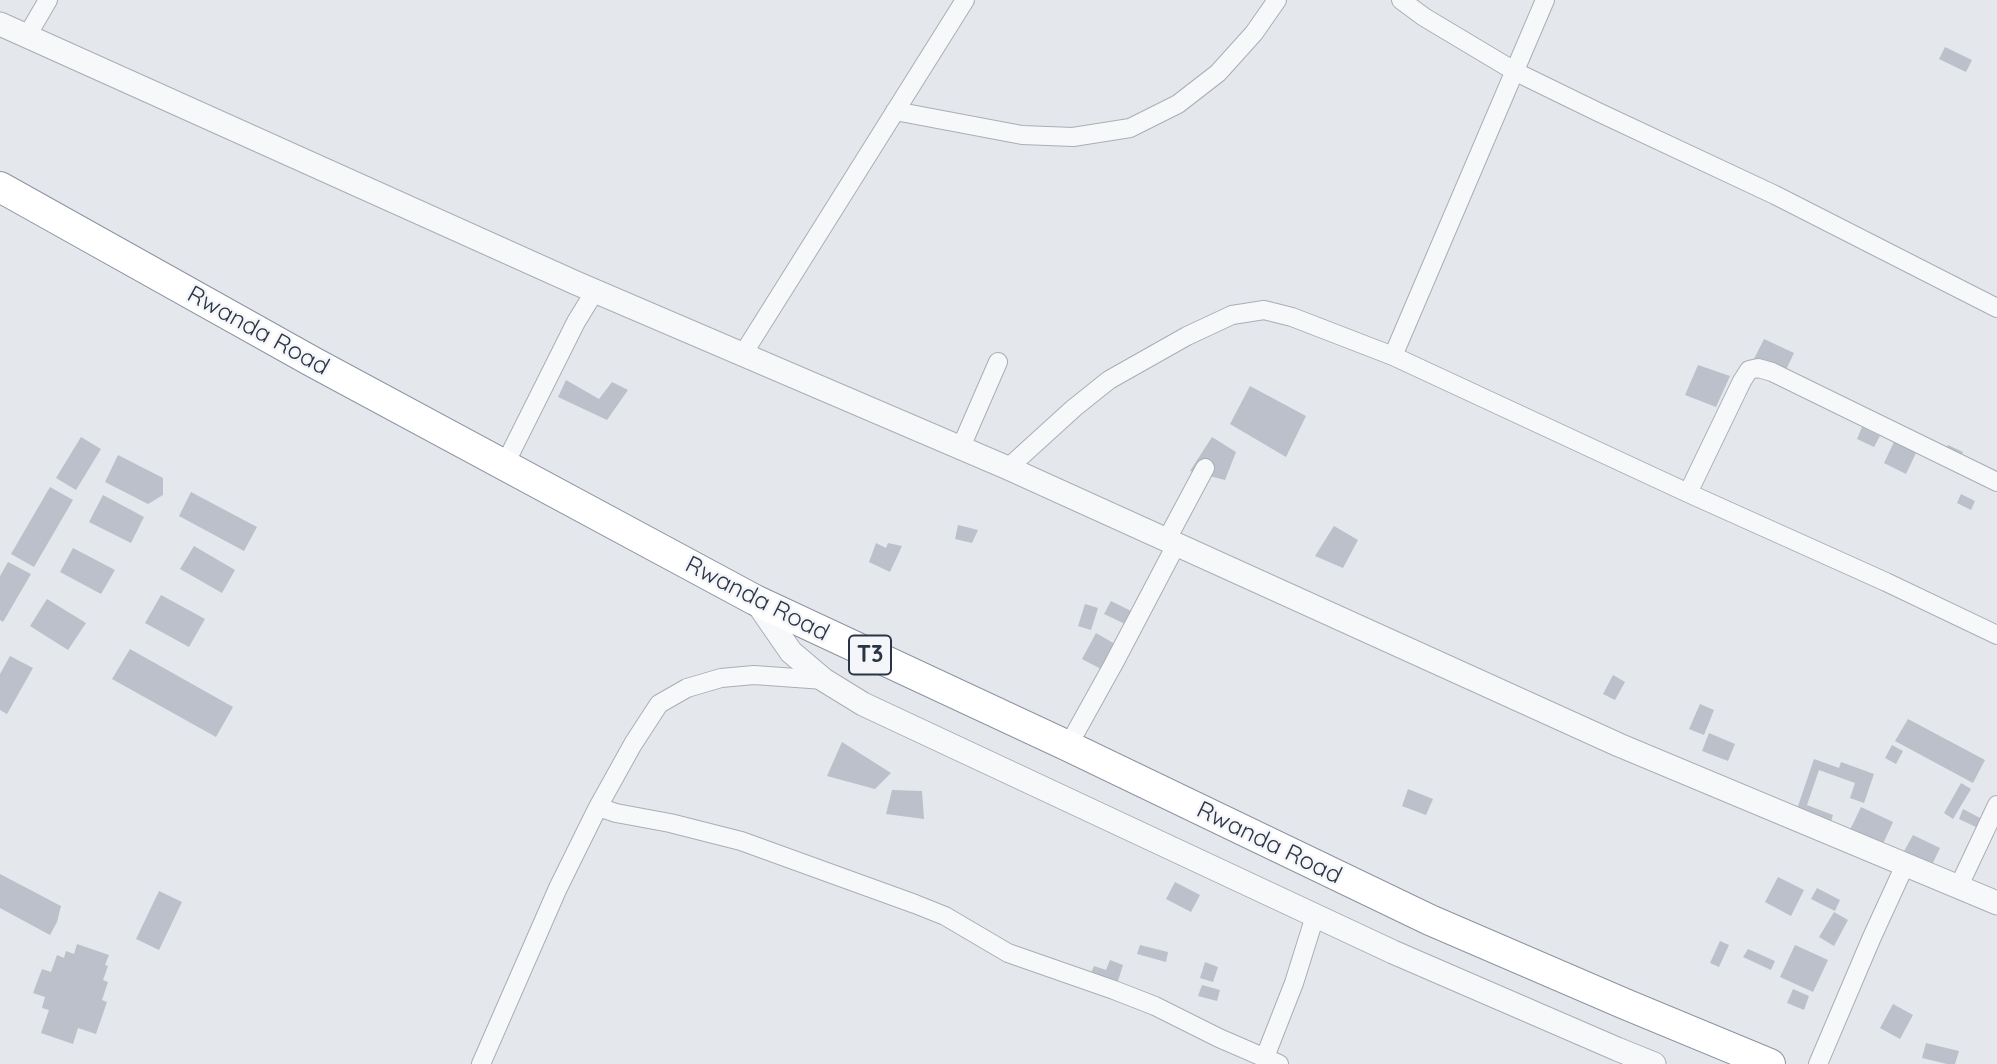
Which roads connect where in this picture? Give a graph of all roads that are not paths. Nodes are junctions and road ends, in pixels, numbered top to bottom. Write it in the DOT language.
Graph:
graph roads {
  1 [pos="48,0"];
  2 [pos="965,0"];
  3 [pos="1277,0"];
  4 [pos="1401,0"];
  5 [pos="1545,0"];
  6 [pos="0,24"];
  7 [pos="27,36"];
  8 [pos="1516,72"];
  9 [pos="895,111"];
  10 [pos="0,187"];
  11 [pos="595,291"];
  12 [pos="1997,308"];
  13 [pos="743,354"];
  14 [pos="1393,356"];
  15 [pos="998,362"];
  16 [pos="961,447"];
  17 [pos="505,464"];
  18 [pos="1008,468"];
  19 [pos="1205,468"];
  20 [pos="1997,482"];
  21 [pos="1688,493"];
  22 [pos="1171,543"];
  23 [pos="755,600"];
  24 [pos="1997,635"];
  25 [pos="824,680"];
  26 [pos="1068,746"];
  27 [pos="1997,805"];
  28 [pos="598,807"];
  29 [pos="1905,865"];
  30 [pos="1958,888"];
  31 [pos="1997,903"];
  32 [pos="1315,916"];
  33 [pos="1272,1061"];
  34 [pos="481,1064"];
  35 [pos="1654,1064"];
  36 [pos="1770,1064"];
  37 [pos="1818,1064"];
  1 -- 7 [label="street"];
  2 -- 9 [label="street"];
  3 -- 9 [label="street"];
  4 -- 8 [label="street"];
  5 -- 8 [label="street"];
  6 -- 7 [label="street"];
  7 -- 11 [label="street"];
  8 -- 12 [label="street"];
  8 -- 14 [label="street"];
  9 -- 13 [label="street"];
  10 -- 17 [label="highway, Rwanda Road / T3"];
  11 -- 13 [label="street"];
  11 -- 17 [label="street"];
  13 -- 16 [label="street"];
  14 -- 18 [label="street"];
  14 -- 21 [label="street"];
  15 -- 16 [label="street"];
  16 -- 18 [label="street"];
  17 -- 23 [label="highway, Rwanda Road / T3"];
  18 -- 22 [label="street"];
  19 -- 22 [label="street"];
  20 -- 21 [label="street"];
  21 -- 24 [label="street"];
  22 -- 26 [label="street"];
  22 -- 29 [label="street"];
  23 -- 25 [label="street"];
  23 -- 26 [label="highway, Rwanda Road / T3"];
  25 -- 28 [label="street"];
  25 -- 32 [label="street"];
  26 -- 36 [label="highway, Rwanda Road / T3"];
  27 -- 30 [label="street"];
  28 -- 33 [label="street"];
  28 -- 34 [label="street"];
  29 -- 30 [label="street"];
  29 -- 37 [label="street"];
  30 -- 31 [label="street"];
  32 -- 33 [label="street"];
  32 -- 35 [label="street"];
}
